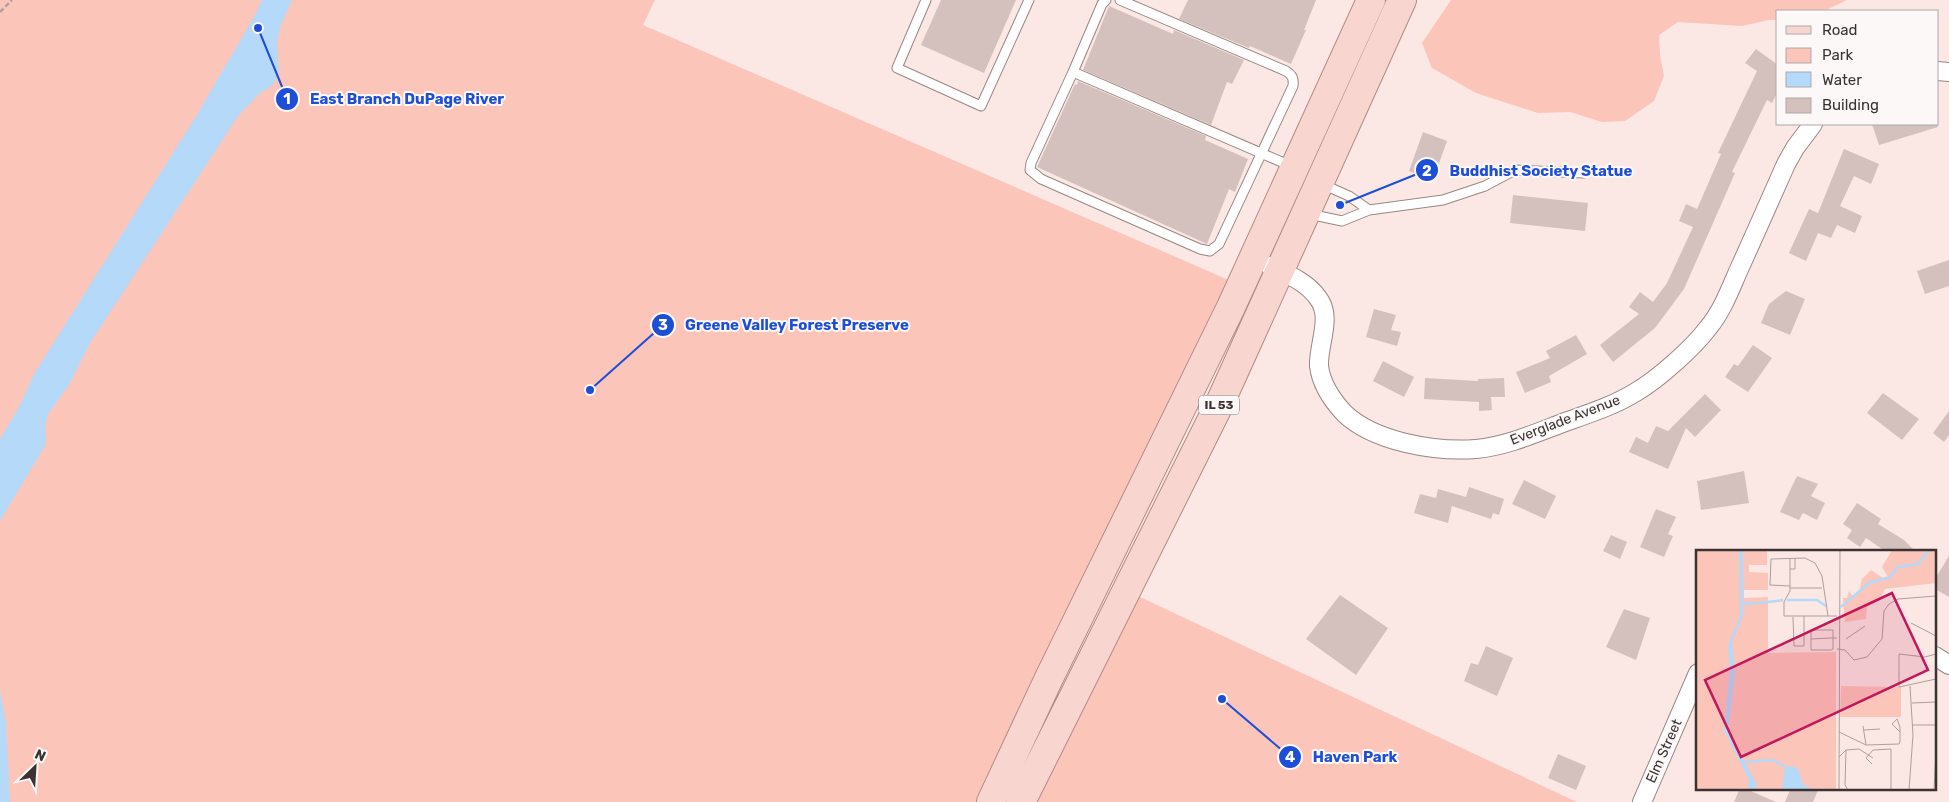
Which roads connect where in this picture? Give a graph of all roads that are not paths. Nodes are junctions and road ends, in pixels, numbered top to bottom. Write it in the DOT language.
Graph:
graph roads {
  1 [pos="926,0"];
  2 [pos="1030,0"];
  3 [pos="1106,0"];
  4 [pos="1120,0"];
  5 [pos="1371,0"];
  6 [pos="1402,0"];
  7 [pos="1073,72"];
  8 [pos="1812,125"];
  9 [pos="1262,153"];
  10 [pos="1294,167"];
  11 [pos="1584,173"];
  12 [pos="1320,182"];
  13 [pos="1369,210"];
  14 [pos="1306,213"];
  15 [pos="1254,258"];
  16 [pos="1280,271"];
  17 [pos="1936,657"];
  18 [pos="1949,665"];
  19 [pos="1696,678"];
  20 [pos="991,802"];
  21 [pos="1021,802"];
  22 [pos="1642,802"];
  1 -- 2 [label="lane"];
  3 -- 7 [label="lane"];
  4 -- 9 [label="lane"];
  5 -- 10 [label="main road, IL 53"];
  6 -- 12 [label="main road, IL 53"];
  7 -- 9 [label="lane"];
  7 -- 9 [label="lane"];
  8 -- 16 [label="street, Everglade Avenue"];
  9 -- 10 [label="lane"];
  10 -- 15 [label="main road, IL 53"];
  11 -- 13 [label="lane"];
  12 -- 13 [label="lane"];
  12 -- 14 [label="main road, IL 53"];
  13 -- 14 [label="lane"];
  14 -- 16 [label="main road, IL 53"];
  15 -- 16 [label="street, Everglade Avenue"];
  15 -- 20 [label="main road, IL 53"];
  16 -- 21 [label="main road, IL 53"];
  17 -- 18 [label="street"];
  19 -- 22 [label="street, Elm Street"];
}
